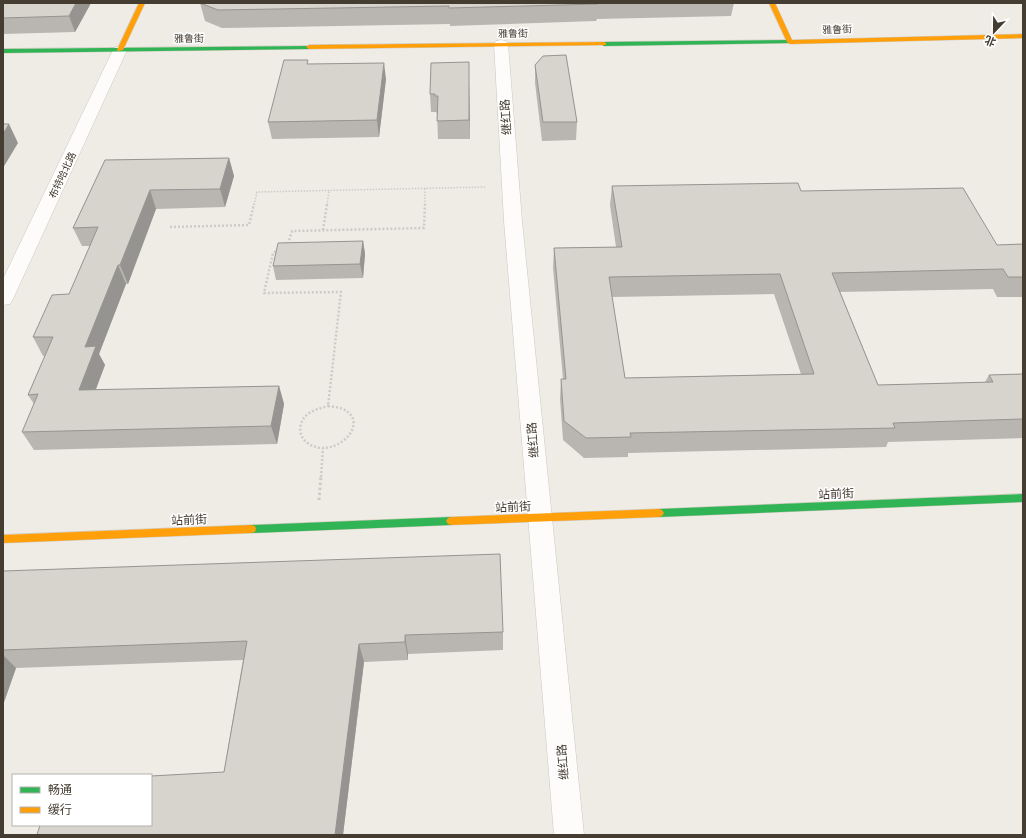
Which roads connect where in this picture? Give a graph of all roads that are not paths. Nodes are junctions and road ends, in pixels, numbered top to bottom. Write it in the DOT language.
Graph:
graph roads {
  1 [pos="142,3"];
  2 [pos="772,3"];
  3 [pos="1023,36"];
  4 [pos="790,42"];
  5 [pos="501,44"];
  6 [pos="120,50"];
  7 [pos="3,51"];
  8 [pos="3,299"];
  9 [pos="1023,498"];
  10 [pos="540,518"];
  11 [pos="3,539"];
  12 [pos="570,835"];
  1 -- 6 [label="street"];
  2 -- 4 [label="street"];
  3 -- 4 [label="street, 雅鲁街"];
  4 -- 5 [label="street, 雅鲁街"];
  5 -- 6 [label="street, 雅鲁街"];
  5 -- 10 [label="street, 继红路"];
  6 -- 7 [label="street, 雅鲁街"];
  6 -- 8 [label="street, 布特哈北路"];
  9 -- 10 [label="street, 站前街"];
  10 -- 11 [label="street, 站前街"];
  10 -- 12 [label="street, 继红路"];
}
